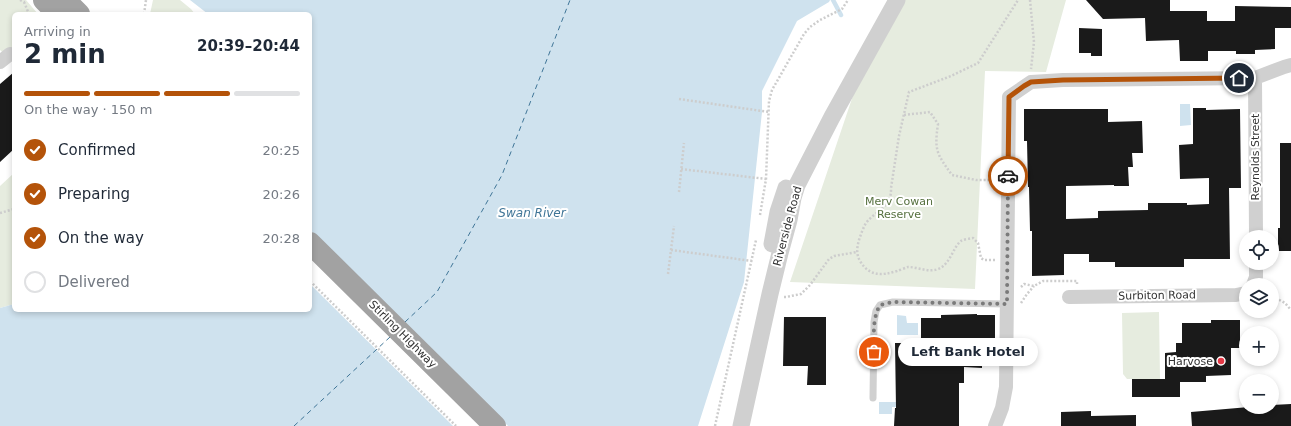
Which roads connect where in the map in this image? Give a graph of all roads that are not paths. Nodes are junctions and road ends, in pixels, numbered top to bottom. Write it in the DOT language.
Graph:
graph roads {
  1 [pos="65,0"];
  2 [pos="884,0"];
  3 [pos="897,0"];
  4 [pos="32,1"];
  5 [pos="54,12"];
  6 [pos="77,12"];
  7 [pos="1291,65"];
  8 [pos="1255,78"];
  9 [pos="1256,230"];
  10 [pos="312,245"];
  11 [pos="312,263"];
  12 [pos="1239,294"];
  13 [pos="1073,296"];
  14 [pos="1007,304"];
  15 [pos="872,398"];
  16 [pos="475,426"];
  17 [pos="496,426"];
  18 [pos="734,426"];
  19 [pos="741,426"];
  20 [pos="994,426"];
  1 -- 6 [label="highway"];
  2 -- 18 [label="street, Riverside Road"];
  3 -- 19 [label="street, Riverside Road"];
  4 -- 5 [label="highway"];
  7 -- 8 [label="street"];
  8 -- 9 [label="street, Reynolds Street"];
  8 -- 14 [label="street"];
  10 -- 17 [label="highway, Stirling Highway"];
  11 -- 16 [label="highway, Stirling Highway"];
  12 -- 13 [label="street, Surbiton Road"];
  14 -- 15 [label="lane"];
  14 -- 20 [label="street"];
}
